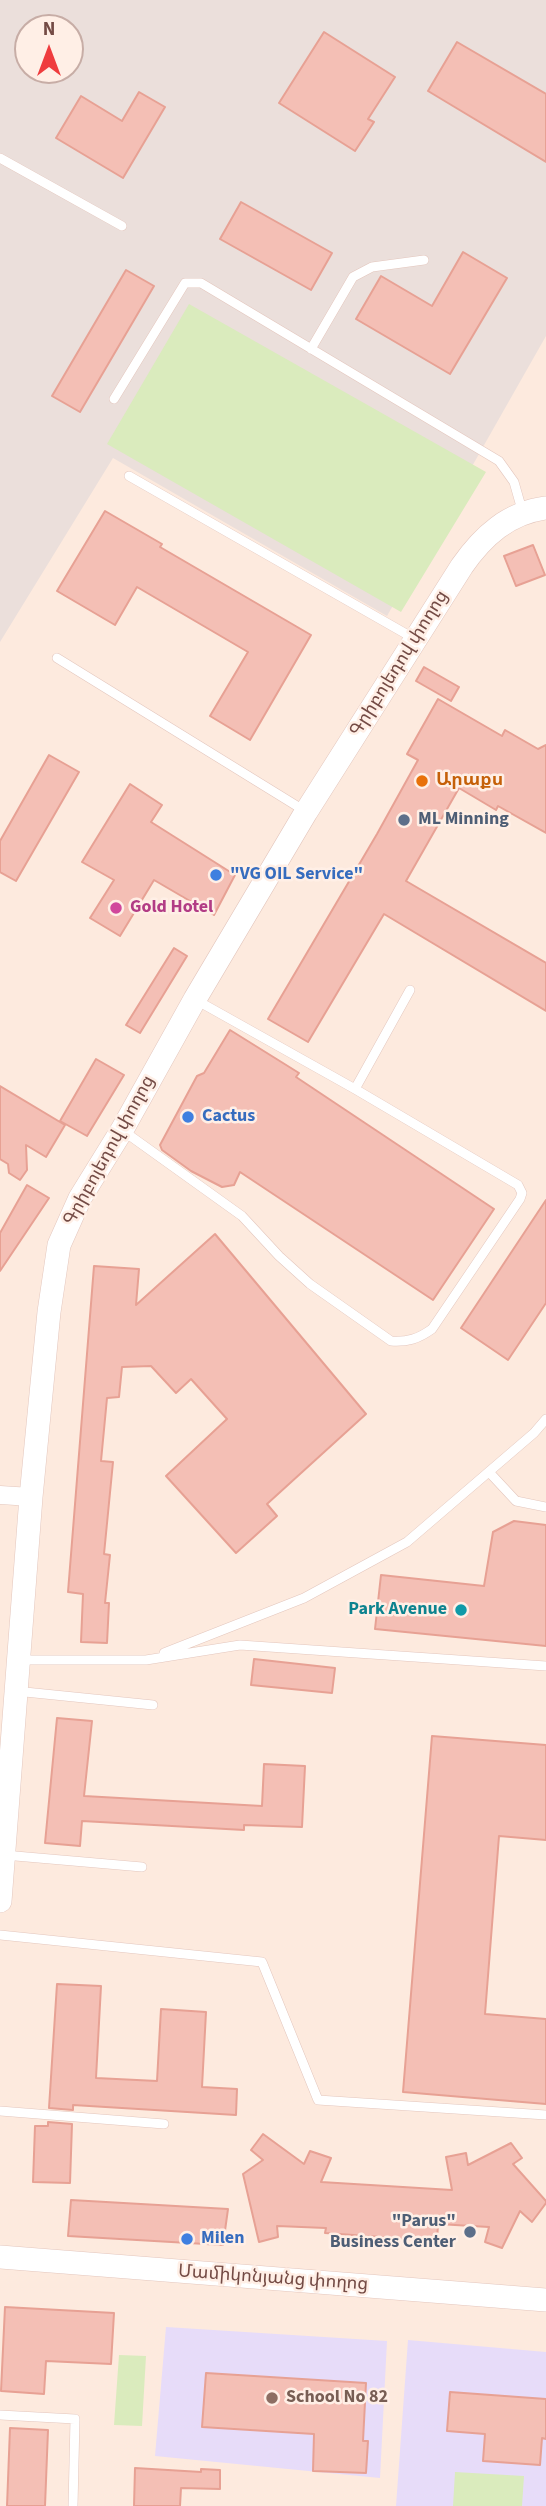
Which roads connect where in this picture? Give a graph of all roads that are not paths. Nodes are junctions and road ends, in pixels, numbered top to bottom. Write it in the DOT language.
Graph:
graph roads {
  1 [pos="0,158"];
  2 [pos="122,226"];
  3 [pos="424,260"];
  4 [pos="310,349"];
  5 [pos="114,399"];
  6 [pos="129,476"];
  7 [pos="546,498"];
  8 [pos="530,508"];
  9 [pos="412,637"];
  10 [pos="57,658"];
  11 [pos="302,809"];
  12 [pos="410,990"];
  13 [pos="195,999"];
  14 [pos="355,1090"];
  15 [pos="122,1129"];
  16 [pos="546,1419"];
  17 [pos="489,1472"];
  18 [pos="18,1496"];
  19 [pos="546,1507"];
  20 [pos="20,1660"];
  21 [pos="146,1660"];
  22 [pos="546,1666"];
  23 [pos="12,1691"];
  24 [pos="153,1705"];
  25 [pos="0,1775"];
  26 [pos="2,1855"];
  27 [pos="142,1867"];
  28 [pos="0,1901"];
  29 [pos="0,1935"];
  30 [pos="0,2111"];
  31 [pos="546,2115"];
  32 [pos="164,2123"];
  33 [pos="0,2249"];
  34 [pos="0,2257"];
  35 [pos="546,2290"];
  36 [pos="546,2300"];
  37 [pos="0,2415"];
  38 [pos="74,2506"];
  1 -- 2 [label="lane"];
  3 -- 4 [label="lane"];
  4 -- 5 [label="lane"];
  4 -- 8 [label="lane"];
  6 -- 9 [label="lane"];
  7 -- 8 [label="street"];
  8 -- 9 [label="street, Գրիբոյեդով փողոց"];
  9 -- 11 [label="street, Գրիբոյեդով փողոց"];
  10 -- 11 [label="lane"];
  11 -- 13 [label="street, Գրիբոյեդով փողոց"];
  11 -- 18 [label="street, Գրիբոյեդով փողոց"];
  12 -- 14 [label="lane"];
  13 -- 14 [label="lane"];
  13 -- 15 [label="street, Գրիբոյեդով փողոց"];
  14 -- 15 [label="lane"];
  15 -- 18 [label="street, Գրիբոյեդով փողոց"];
  16 -- 17 [label="lane"];
  17 -- 19 [label="lane"];
  17 -- 21 [label="lane"];
  18 -- 20 [label="street, Գրիբոյեդով փողոց"];
  18 -- 23 [label="street, Գրիբոյեդով փողոց"];
  20 -- 21 [label="lane"];
  20 -- 23 [label="street, Գրիբոյեդով փողոց"];
  21 -- 22 [label="lane"];
  23 -- 24 [label="lane"];
  23 -- 25 [label="street, Գրիբոյեդով փողոց"];
  23 -- 26 [label="street, Գրիբոյեդով փողոց"];
  26 -- 27 [label="lane"];
  26 -- 28 [label="street, Գրիբոյեդով փողոց"];
  29 -- 31 [label="lane"];
  30 -- 32 [label="lane"];
  33 -- 35 [label="street, Մամիկոնյանց փողոց"];
  34 -- 36 [label="street, Մամիկոնյանց փողոց"];
  37 -- 38 [label="lane"];
}
